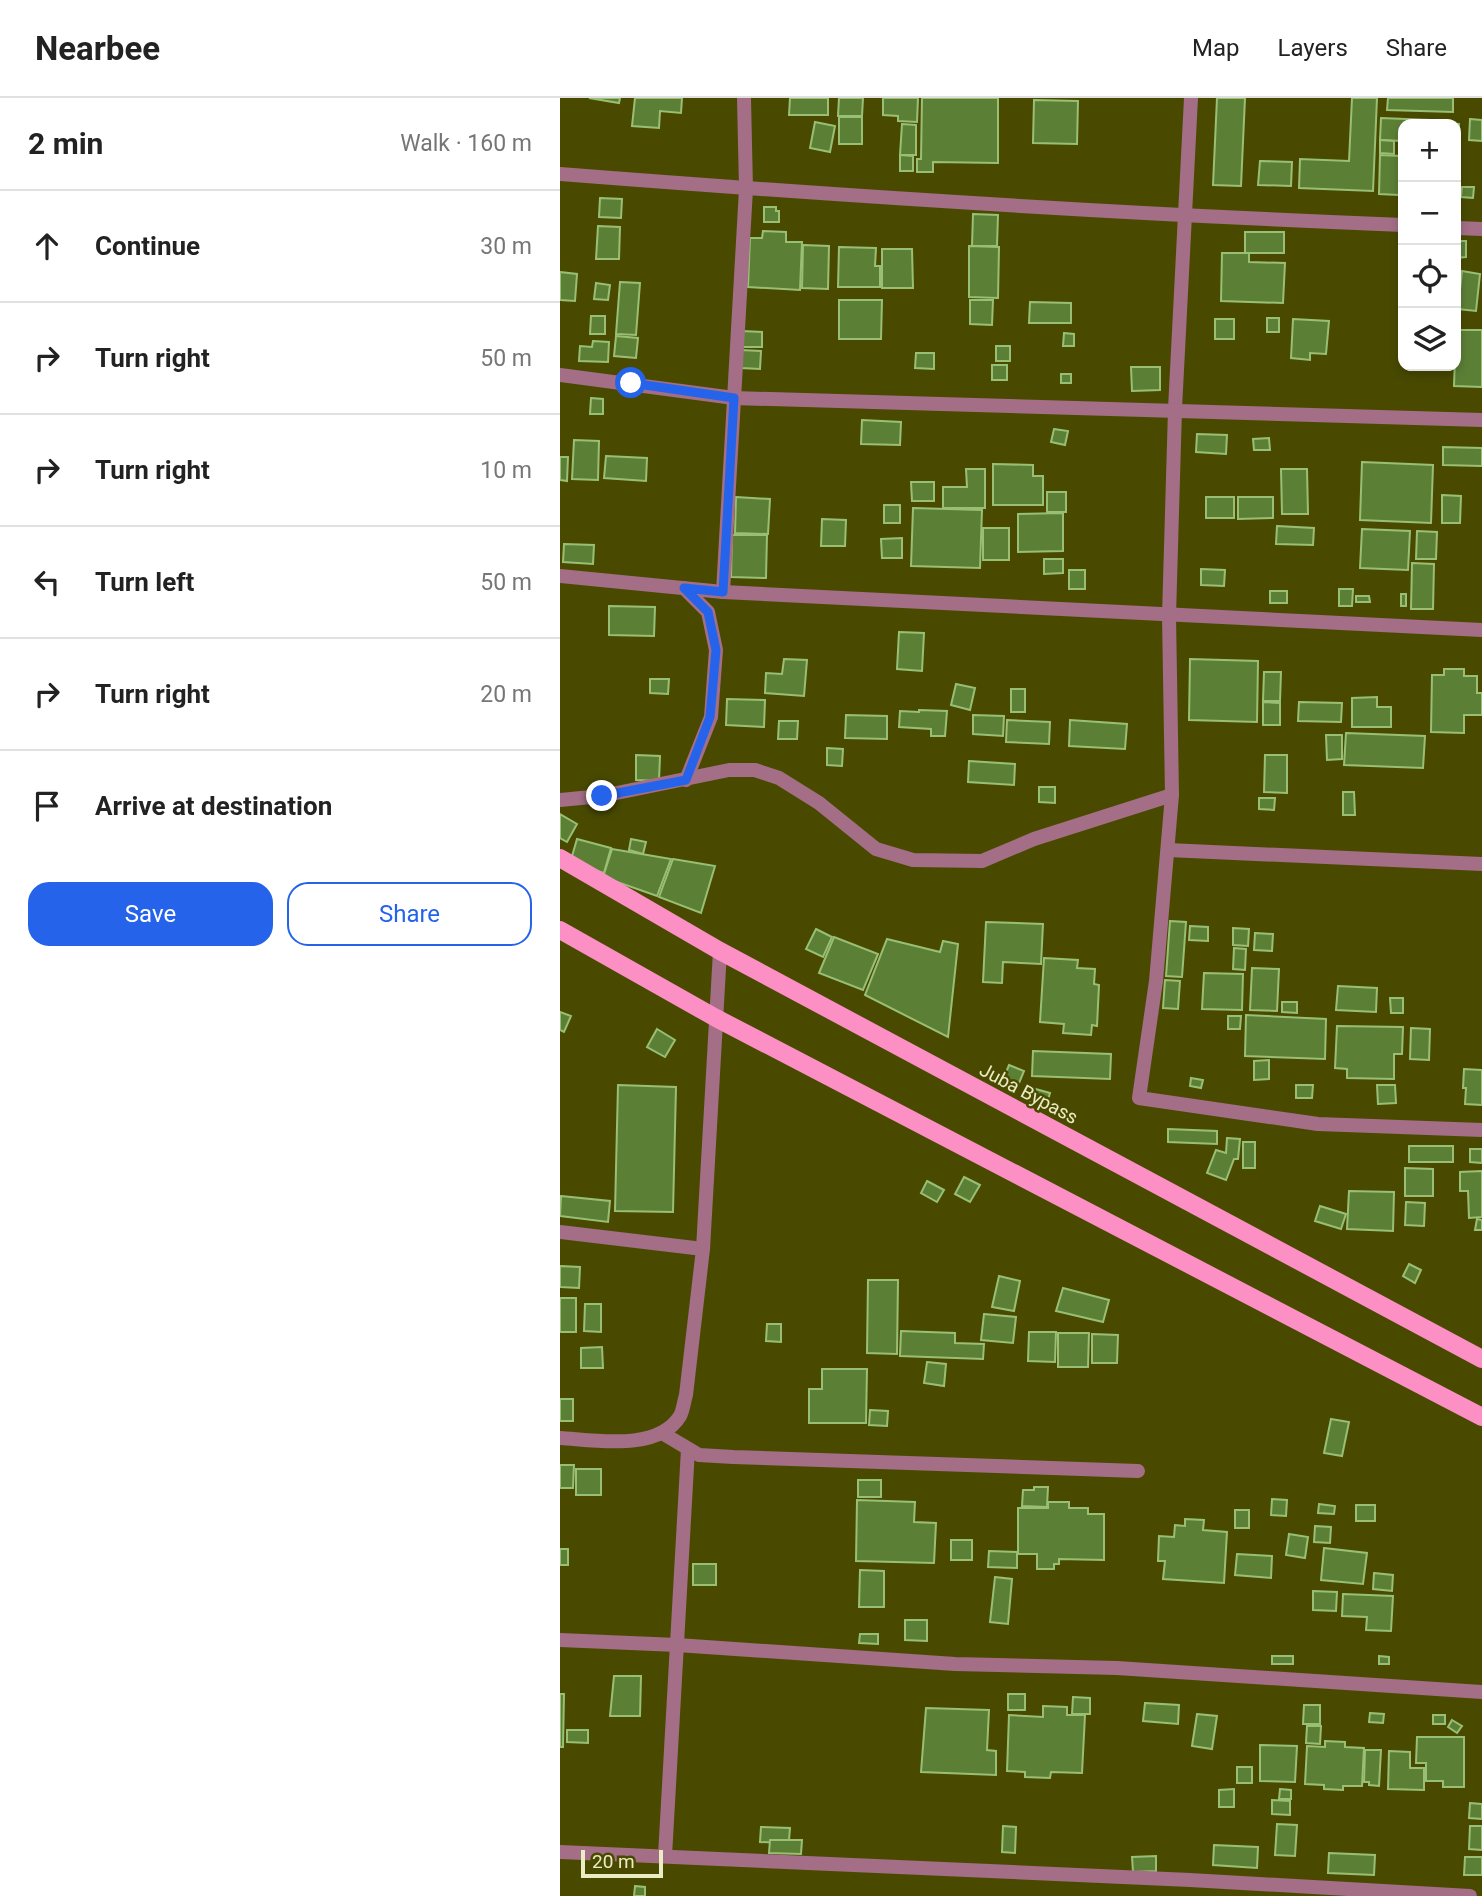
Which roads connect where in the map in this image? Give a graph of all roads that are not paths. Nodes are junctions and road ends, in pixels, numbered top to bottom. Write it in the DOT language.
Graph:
graph roads {
  1 [pos="744,98"];
  2 [pos="1191,98"];
  3 [pos="560,174"];
  4 [pos="746,189"];
  5 [pos="1184,217"];
  6 [pos="1398,225"];
  7 [pos="1461,228"];
  8 [pos="1482,229"];
  9 [pos="560,375"];
  10 [pos="734,398"];
  11 [pos="1175,410"];
  12 [pos="1482,420"];
  13 [pos="560,576"];
  14 [pos="684,588"];
  15 [pos="723,592"];
  16 [pos="1169,616"];
  17 [pos="1482,630"];
  18 [pos="686,780"];
  19 [pos="1172,795"];
  20 [pos="560,800"];
  21 [pos="1168,850"];
  22 [pos="560,858"];
  23 [pos="1482,863"];
  24 [pos="560,930"];
  25 [pos="720,951"];
  26 [pos="716,1018"];
  27 [pos="1482,1130"];
  28 [pos="560,1232"];
  29 [pos="703,1249"];
  30 [pos="1482,1359"];
  31 [pos="1482,1417"];
  32 [pos="662,1433"];
  33 [pos="560,1438"];
  34 [pos="688,1449"];
  35 [pos="1138,1471"];
  36 [pos="560,1640"];
  37 [pos="677,1645"];
  38 [pos="1482,1692"];
  39 [pos="560,1852"];
  40 [pos="665,1856"];
  41 [pos="1470,1896"];
  1 -- 4 [label="street"];
  2 -- 5 [label="street"];
  3 -- 4 [label="street"];
  4 -- 5 [label="street"];
  4 -- 10 [label="street"];
  5 -- 6 [label="street"];
  5 -- 11 [label="street"];
  7 -- 8 [label="street"];
  9 -- 10 [label="street"];
  10 -- 11 [label="street"];
  10 -- 15 [label="street"];
  11 -- 12 [label="street"];
  11 -- 16 [label="street"];
  13 -- 14 [label="street"];
  14 -- 15 [label="street"];
  14 -- 18 [label="street"];
  15 -- 16 [label="street"];
  16 -- 17 [label="street"];
  16 -- 19 [label="street"];
  18 -- 19 [label="street"];
  18 -- 20 [label="street"];
  19 -- 21 [label="street"];
  21 -- 23 [label="street"];
  21 -- 27 [label="street"];
  22 -- 25 [label="main road, Juba Bypass"];
  24 -- 26 [label="main road"];
  25 -- 26 [label="street"];
  25 -- 30 [label="main road, Juba Bypass"];
  26 -- 29 [label="street"];
  26 -- 31 [label="main road"];
  28 -- 29 [label="street"];
  29 -- 32 [label="street"];
  32 -- 33 [label="street"];
  32 -- 34 [label="street"];
  34 -- 35 [label="street"];
  34 -- 37 [label="street"];
  36 -- 37 [label="street"];
  37 -- 38 [label="street"];
  37 -- 40 [label="street"];
  39 -- 40 [label="street"];
  40 -- 41 [label="street"];
}
